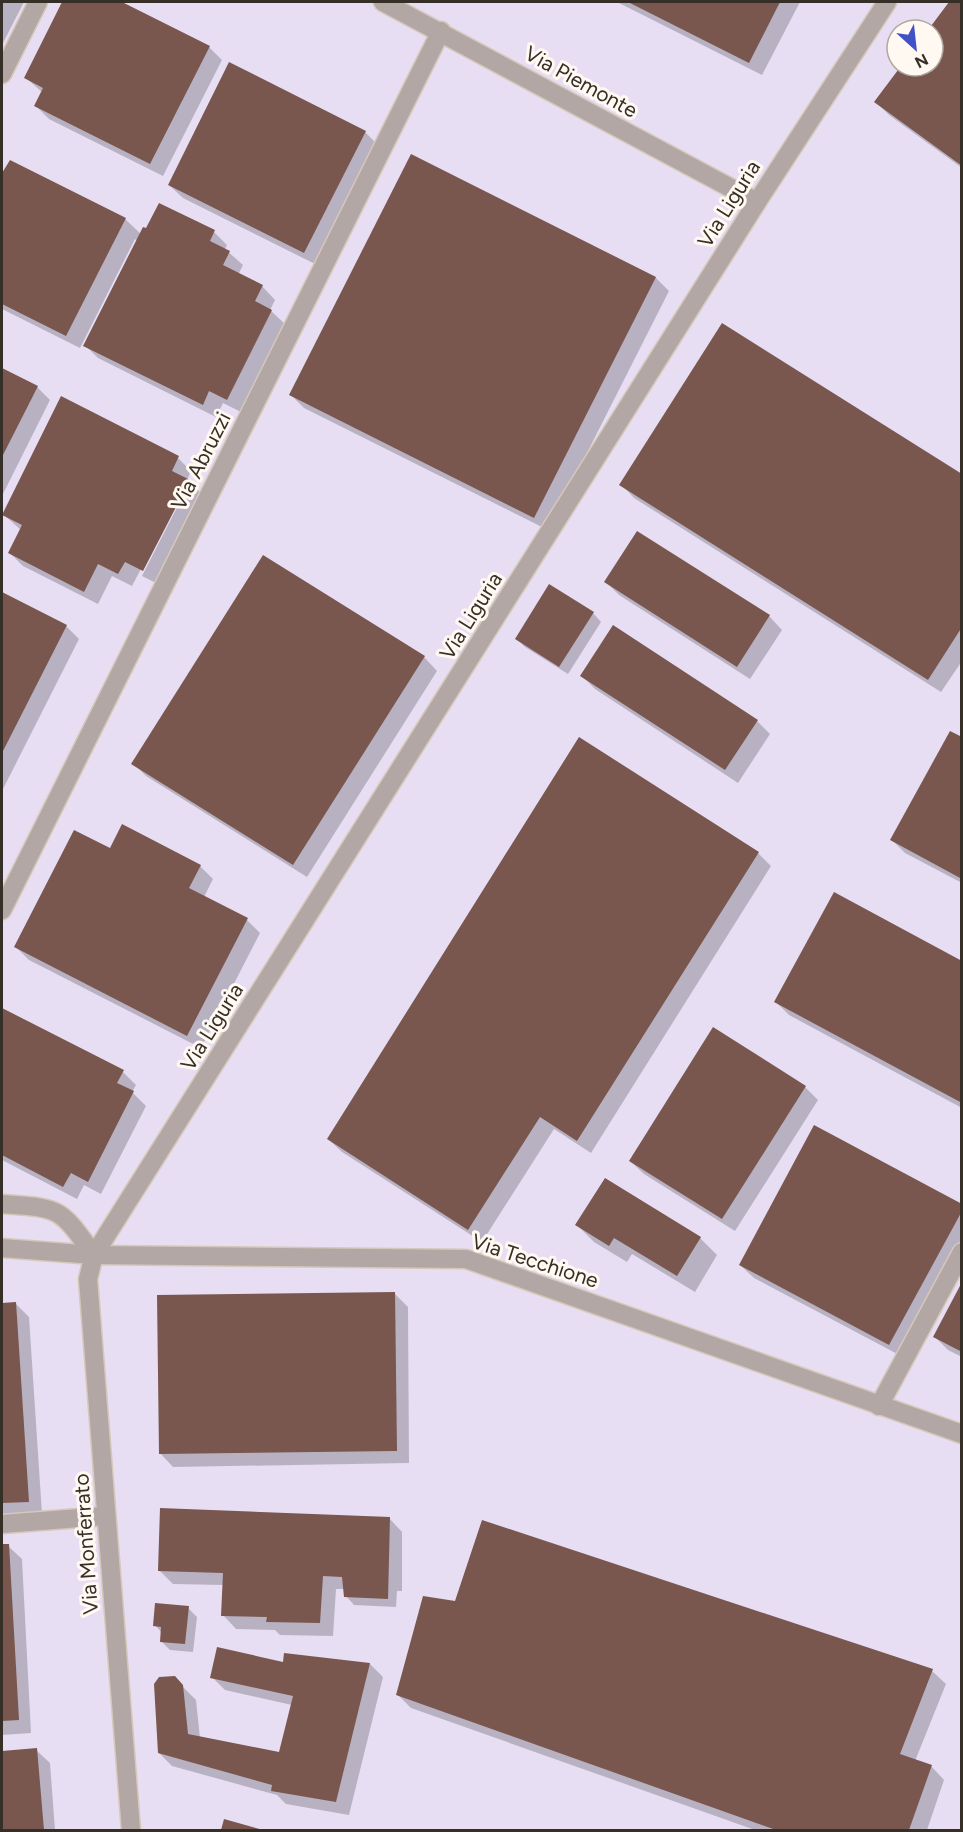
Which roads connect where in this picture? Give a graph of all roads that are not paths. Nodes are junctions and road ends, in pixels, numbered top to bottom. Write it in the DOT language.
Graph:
graph roads {
  1 [pos="38,2"];
  2 [pos="382,2"];
  3 [pos="887,2"];
  4 [pos="441,31"];
  5 [pos="2,74"];
  6 [pos="757,202"];
  7 [pos="2,910"];
  8 [pos="2,1204"];
  9 [pos="2,1248"];
  10 [pos="962,1252"];
  11 [pos="94,1255"];
  12 [pos="879,1406"];
  13 [pos="962,1434"];
  14 [pos="106,1516"];
  15 [pos="2,1524"];
  16 [pos="131,1830"];
  1 -- 5 [label="street"];
  2 -- 4 [label="street, Via Piemonte"];
  3 -- 6 [label="street, Via Liguria"];
  4 -- 6 [label="street, Via Piemonte"];
  4 -- 7 [label="street, Via Abruzzi"];
  6 -- 11 [label="street, Via Liguria"];
  8 -- 11 [label="street"];
  9 -- 11 [label="street, Via Tecchione"];
  10 -- 12 [label="street"];
  11 -- 12 [label="street, Via Tecchione"];
  11 -- 14 [label="street, Via Monferrato"];
  12 -- 13 [label="street, Via Tecchione"];
  14 -- 15 [label="street"];
  14 -- 16 [label="street, Via Monferrato"];
}
